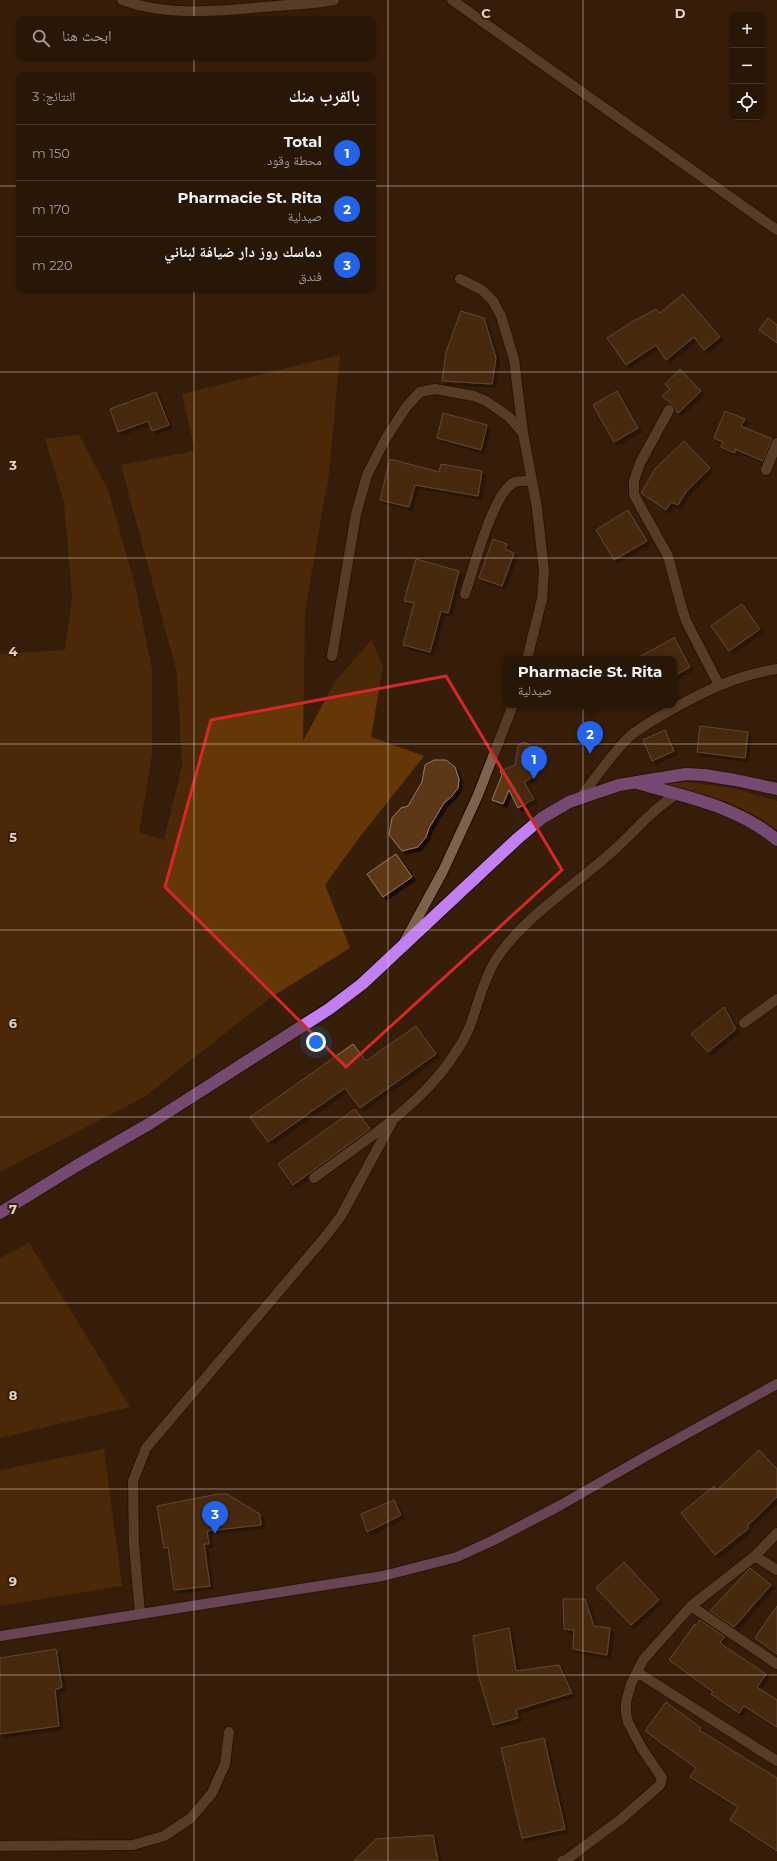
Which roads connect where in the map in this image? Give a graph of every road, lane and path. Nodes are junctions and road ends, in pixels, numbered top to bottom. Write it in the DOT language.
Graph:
graph roads {
  1 [pos="122,0"];
  2 [pos="334,0"];
  3 [pos="452,0"];
  4 [pos="777,230"];
  5 [pos="460,279"];
  6 [pos="669,410"];
  7 [pos="523,433"];
  8 [pos="777,443"];
  9 [pos="766,470"];
  10 [pos="531,481"];
  11 [pos="465,594"];
  12 [pos="332,656"];
  13 [pos="528,656"];
  14 [pos="777,669"];
  15 [pos="719,685"];
  16 [pos="677,707"];
  17 [pos="512,708"];
  18 [pos="675,708"];
  19 [pos="634,783"];
  20 [pos="777,789"];
  21 [pos="676,794"];
  22 [pos="581,797"];
  23 [pos="777,840"];
  24 [pos="403,945"];
  25 [pos="777,1000"];
  26 [pos="744,1023"];
  27 [pos="393,1120"];
  28 [pos="314,1178"];
  29 [pos="0,1213"];
  30 [pos="777,1384"];
  31 [pos="777,1532"];
  32 [pos="755,1556"];
  33 [pos="777,1570"];
  34 [pos="691,1606"];
  35 [pos="140,1614"];
  36 [pos="0,1636"];
  37 [pos="777,1664"];
  38 [pos="637,1672"];
  39 [pos="229,1732"];
  40 [pos="777,1761"];
  41 [pos="0,1846"];
  42 [pos="562,1861"];
  1 -- 2 [label="street"];
  3 -- 4 [label="street"];
  5 -- 7 [label="street"];
  6 -- 15 [label="street"];
  7 -- 10 [label="street"];
  7 -- 12 [label="street"];
  8 -- 9 [label="street"];
  10 -- 11 [label="street"];
  10 -- 13 [label="street"];
  14 -- 15 [label="street"];
  15 -- 16 [label="street"];
  17 -- 24 [label="street"];
  18 -- 22 [label="street"];
  19 -- 20 [label="highway"];
  19 -- 21 [label="highway"];
  19 -- 22 [label="highway"];
  21 -- 23 [label="highway"];
  21 -- 27 [label="street"];
  22 -- 24 [label="highway"];
  24 -- 29 [label="highway"];
  25 -- 26 [label="street"];
  27 -- 28 [label="street"];
  27 -- 35 [label="street"];
  30 -- 35 [label="main road"];
  31 -- 32 [label="street"];
  32 -- 33 [label="street"];
  32 -- 34 [label="street"];
  34 -- 37 [label="street"];
  34 -- 38 [label="street"];
  35 -- 36 [label="main road"];
  38 -- 40 [label="street"];
  38 -- 42 [label="street"];
  39 -- 41 [label="street"];
}
